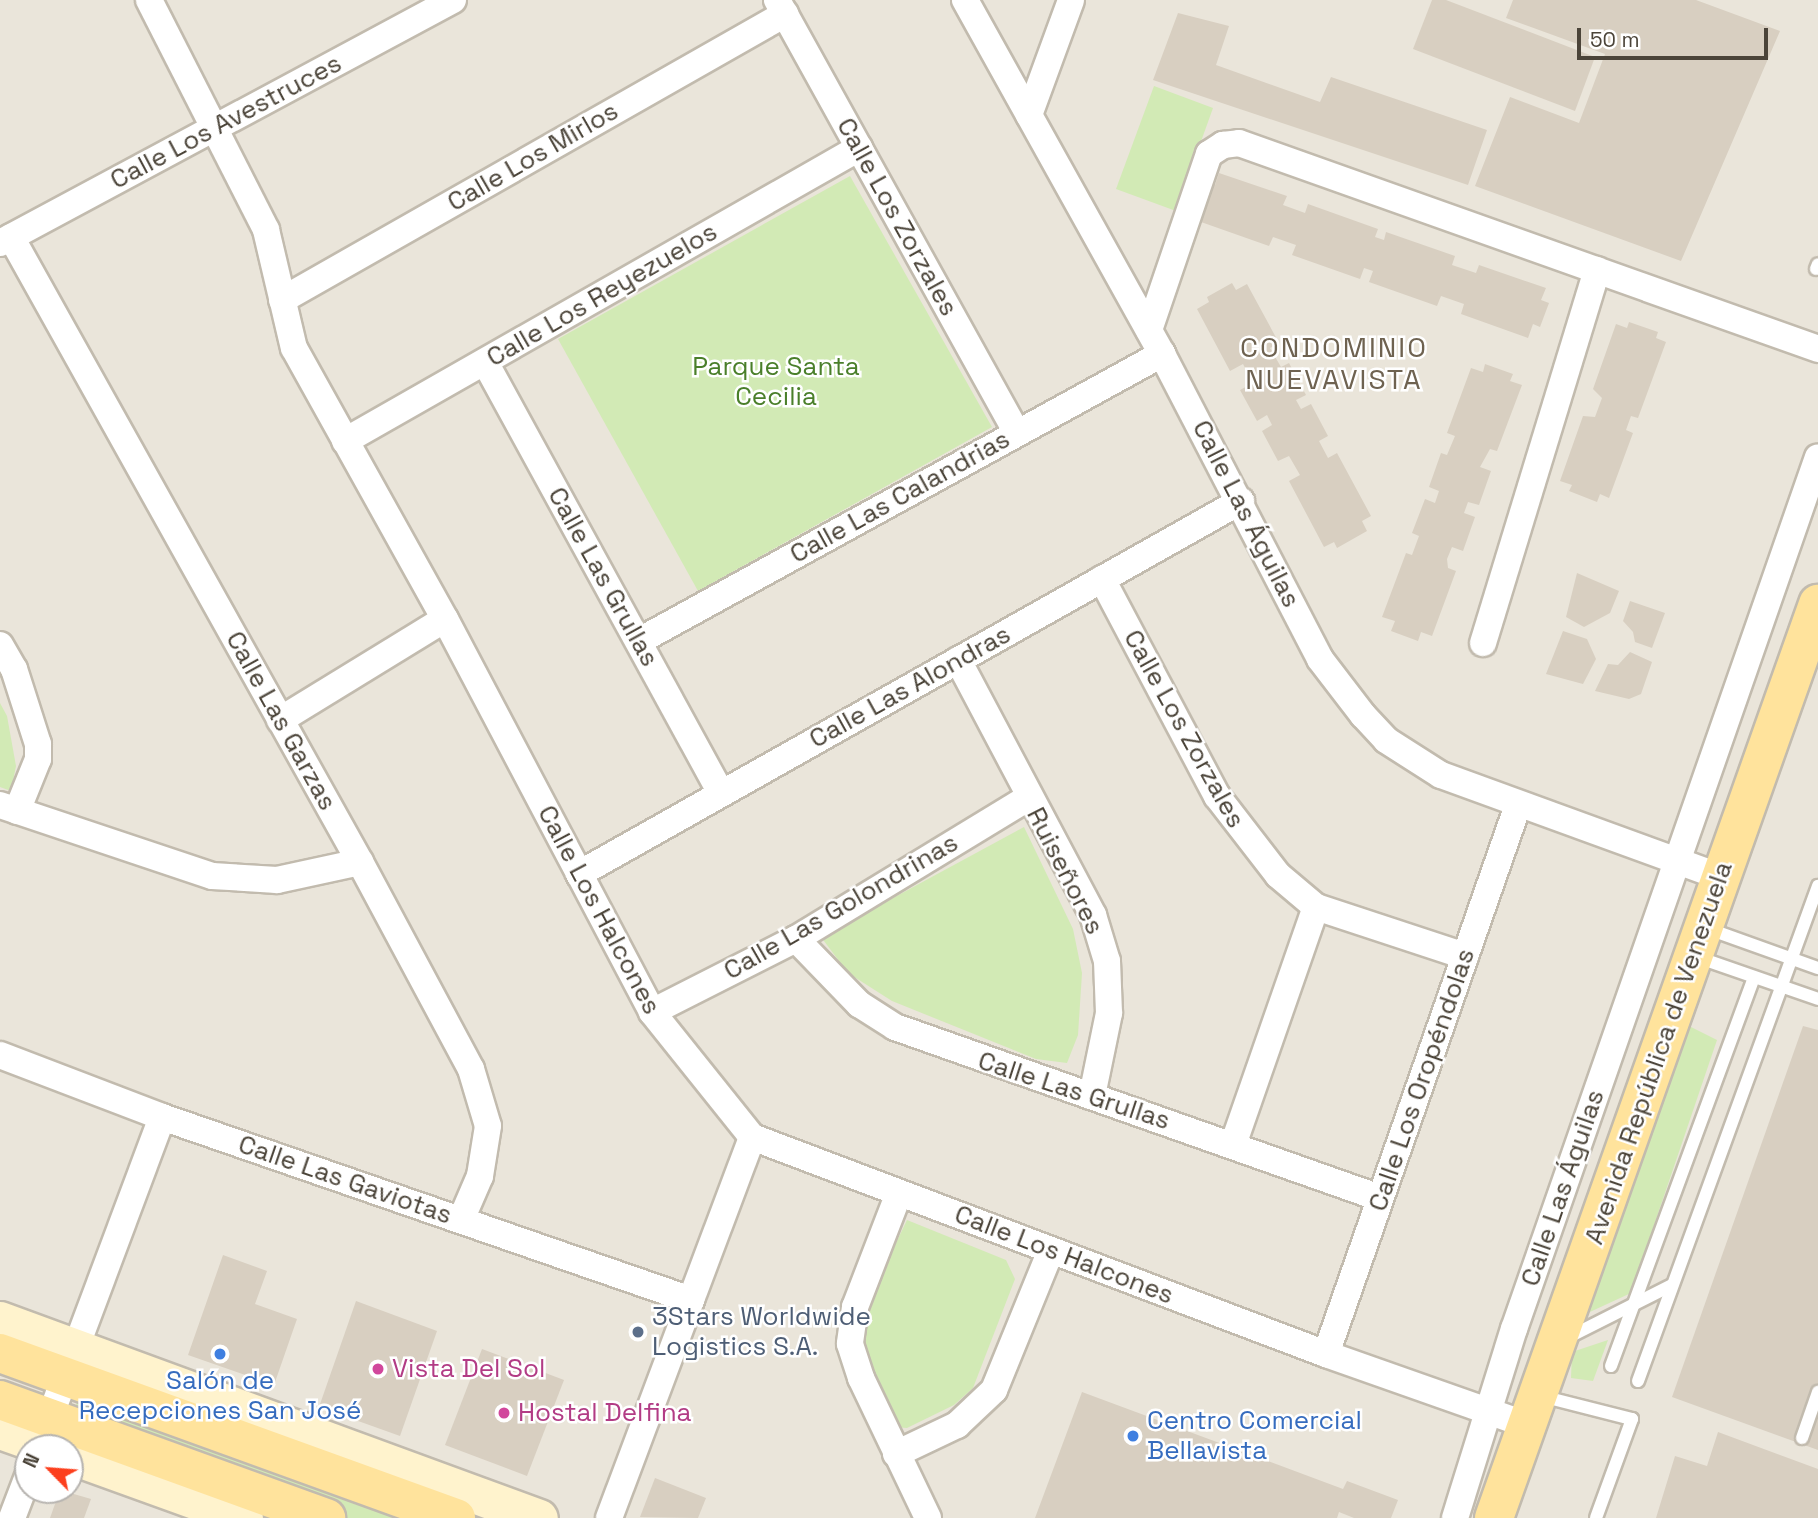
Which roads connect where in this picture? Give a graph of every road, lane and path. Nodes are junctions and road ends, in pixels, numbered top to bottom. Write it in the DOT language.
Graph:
graph roads {
  1 [pos="149,0"];
  2 [pos="453,0"];
  3 [pos="965,0"];
  4 [pos="1071,0"];
  5 [pos="781,7"];
  6 [pos="1029,115"];
  7 [pos="217,127"];
  8 [pos="859,148"];
  9 [pos="6,240"];
  10 [pos="1597,270"];
  11 [pos="282,300"];
  12 [pos="1149,330"];
  13 [pos="1818,349"];
  14 [pos="1162,354"];
  15 [pos="485,362"];
  16 [pos="1017,433"];
  17 [pos="345,441"];
  18 [pos="1818,457"];
  19 [pos="1241,501"];
  20 [pos="1102,579"];
  21 [pos="1818,604"];
  22 [pos="445,619"];
  23 [pos="639,641"];
  24 [pos="1483,643"];
  25 [pos="0,645"];
  26 [pos="958,660"];
  27 [pos="280,720"];
  28 [pos="722,793"];
  29 [pos="1028,798"];
  30 [pos="1518,805"];
  31 [pos="9,808"];
  32 [pos="1678,861"];
  33 [pos="360,862"];
  34 [pos="579,874"];
  35 [pos="1721,877"];
  36 [pos="1818,886"];
  37 [pos="1316,908"];
  38 [pos="796,939"];
  39 [pos="1699,942"];
  40 [pos="1465,956"];
  41 [pos="1791,958"];
  42 [pos="1818,968"];
  43 [pos="1754,977"];
  44 [pos="1781,986"];
  45 [pos="1818,999"];
  46 [pos="652,1012"];
  47 [pos="0,1055"];
  48 [pos="1092,1096"];
  49 [pos="162,1116"];
  50 [pos="752,1137"];
  51 [pos="1233,1144"];
  52 [pos="899,1194"];
  53 [pos="1380,1198"];
  54 [pos="461,1220"];
  55 [pos="1051,1250"];
  56 [pos="1672,1285"];
  57 [pos="691,1300"];
  58 [pos="1633,1308"];
  59 [pos="0,1320"];
  60 [pos="1557,1342"];
  61 [pos="0,1353"];
  62 [pos="1326,1354"];
  63 [pos="70,1362"];
  64 [pos="1611,1366"];
  65 [pos="1637,1381"];
  66 [pos="1818,1392"];
  67 [pos="0,1400"];
  68 [pos="1487,1410"];
  69 [pos="1533,1410"];
  70 [pos="33,1434"];
  71 [pos="50,1434"];
  72 [pos="1802,1438"];
  73 [pos="896,1454"];
  74 [pos="84,1458"];
  75 [pos="84,1461"];
  76 [pos="1493,1512"];
  77 [pos="244,1518"];
  78 [pos="326,1518"];
  79 [pos="456,1518"];
  80 [pos="539,1518"];
  81 [pos="609,1518"];
  82 [pos="928,1518"];
  83 [pos="1455,1518"];
  84 [pos="1596,1518"];
  1 -- 7 [label="street, Calle Los Halcones"];
  2 -- 7 [label="street, Calle Los Avestruces"];
  3 -- 6 [label="street, Calle Las Águilas"];
  4 -- 6 [label="street"];
  5 -- 8 [label="street, Calle Los Zorzales"];
  5 -- 11 [label="street, Calle Los Mirlos"];
  6 -- 12 [label="street, Calle Las Águilas"];
  7 -- 9 [label="street, Calle Los Avestruces"];
  7 -- 11 [label="street, Calle Los Halcones"];
  8 -- 15 [label="street, Calle Los Reyezuelos"];
  8 -- 16 [label="street, Calle Los Zorzales"];
  9 -- 27 [label="street, Calle Las Garzas"];
  10 -- 12 [label="street"];
  10 -- 13 [label="street"];
  10 -- 24 [label="street"];
  11 -- 17 [label="street, Calle Los Halcones"];
  12 -- 14 [label="street, Calle Las Águilas"];
  14 -- 16 [label="street, Calle Las Calandrias"];
  14 -- 19 [label="street, Calle Las Águilas"];
  15 -- 17 [label="street, Calle Los Reyezuelos"];
  15 -- 23 [label="street, Calle Las Grullas"];
  16 -- 23 [label="street, Calle Las Calandrias"];
  17 -- 22 [label="street, Calle Los Halcones"];
  18 -- 32 [label="street, Calle Las Águilas"];
  19 -- 20 [label="street, Calle Las Alondras"];
  19 -- 30 [label="street, Calle Las Águilas"];
  20 -- 26 [label="street, Calle Las Alondras"];
  20 -- 37 [label="street, Calle Los Zorzales"];
  21 -- 35 [label="main road, Avenida República de Venezuela"];
  22 -- 27 [label="street"];
  22 -- 34 [label="street, Calle Los Halcones"];
  23 -- 28 [label="street, Calle Las Grullas"];
  25 -- 31 [label="street"];
  26 -- 28 [label="street, Calle Las Alondras"];
  26 -- 29 [label="street, Ruiseñores"];
  27 -- 33 [label="street, Calle Las Garzas"];
  28 -- 34 [label="street, Calle Las Alondras"];
  29 -- 38 [label="street, Calle Las Golondrinas"];
  29 -- 48 [label="street, Ruiseñores"];
  30 -- 32 [label="street, Calle Las Águilas"];
  30 -- 40 [label="street, Calle Los Oropéndolas"];
  31 -- 33 [label="street"];
  32 -- 35 [label="street, Calle Las Águilas"];
  32 -- 68 [label="street, Calle Las Águilas"];
  33 -- 54 [label="street, Calle Las Garzas"];
  34 -- 46 [label="street, Calle Los Halcones"];
  35 -- 39 [label="main road, Avenida República de Venezuela"];
  36 -- 41 [label="lane"];
  37 -- 40 [label="street, Calle Los Zorzales"];
  37 -- 51 [label="street"];
  38 -- 46 [label="street, Calle Las Golondrinas"];
  38 -- 48 [label="street, Calle Las Grullas"];
  39 -- 41 [label="lane"];
  39 -- 43 [label="lane"];
  39 -- 60 [label="main road, Avenida República de Venezuela"];
  40 -- 53 [label="street, Calle Los Oropéndolas"];
  41 -- 42 [label="lane"];
  41 -- 44 [label="lane"];
  43 -- 44 [label="lane"];
  43 -- 58 [label="lane"];
  44 -- 45 [label="lane"];
  44 -- 56 [label="lane"];
  46 -- 50 [label="street, Calle Los Halcones"];
  47 -- 49 [label="street, Calle Las Gaviotas"];
  48 -- 51 [label="street, Calle Las Grullas"];
  49 -- 54 [label="street, Calle Las Gaviotas"];
  49 -- 63 [label="street"];
  50 -- 52 [label="street, Calle Los Halcones"];
  50 -- 57 [label="street"];
  51 -- 53 [label="street, Calle Las Grullas"];
  52 -- 55 [label="street, Calle Los Halcones"];
  52 -- 73 [label="street"];
  53 -- 62 [label="street, Calle Los Oropéndolas"];
  54 -- 57 [label="street, Calle Las Gaviotas"];
  55 -- 62 [label="street, Calle Los Halcones"];
  55 -- 73 [label="street"];
  56 -- 58 [label="lane"];
  56 -- 65 [label="lane"];
  57 -- 81 [label="street"];
  58 -- 60 [label="lane"];
  58 -- 64 [label="lane"];
  59 -- 63 [label="main road"];
  60 -- 69 [label="main road, Avenida República de Venezuela"];
  61 -- 63 [label="main road"];
  62 -- 68 [label="street, Calle Los Halcones"];
  63 -- 71 [label="street"];
  63 -- 79 [label="main road"];
  63 -- 80 [label="main road"];
  66 -- 72 [label="lane"];
  67 -- 70 [label="main road"];
  68 -- 69 [label="street, Calle Los Halcones"];
  68 -- 83 [label="street, Calle Las Águilas"];
  69 -- 76 [label="main road, Avenida República de Venezuela"];
  69 -- 84 [label="lane"];
  73 -- 82 [label="street"];
  74 -- 78 [label="main road"];
  75 -- 77 [label="main road"];
}
